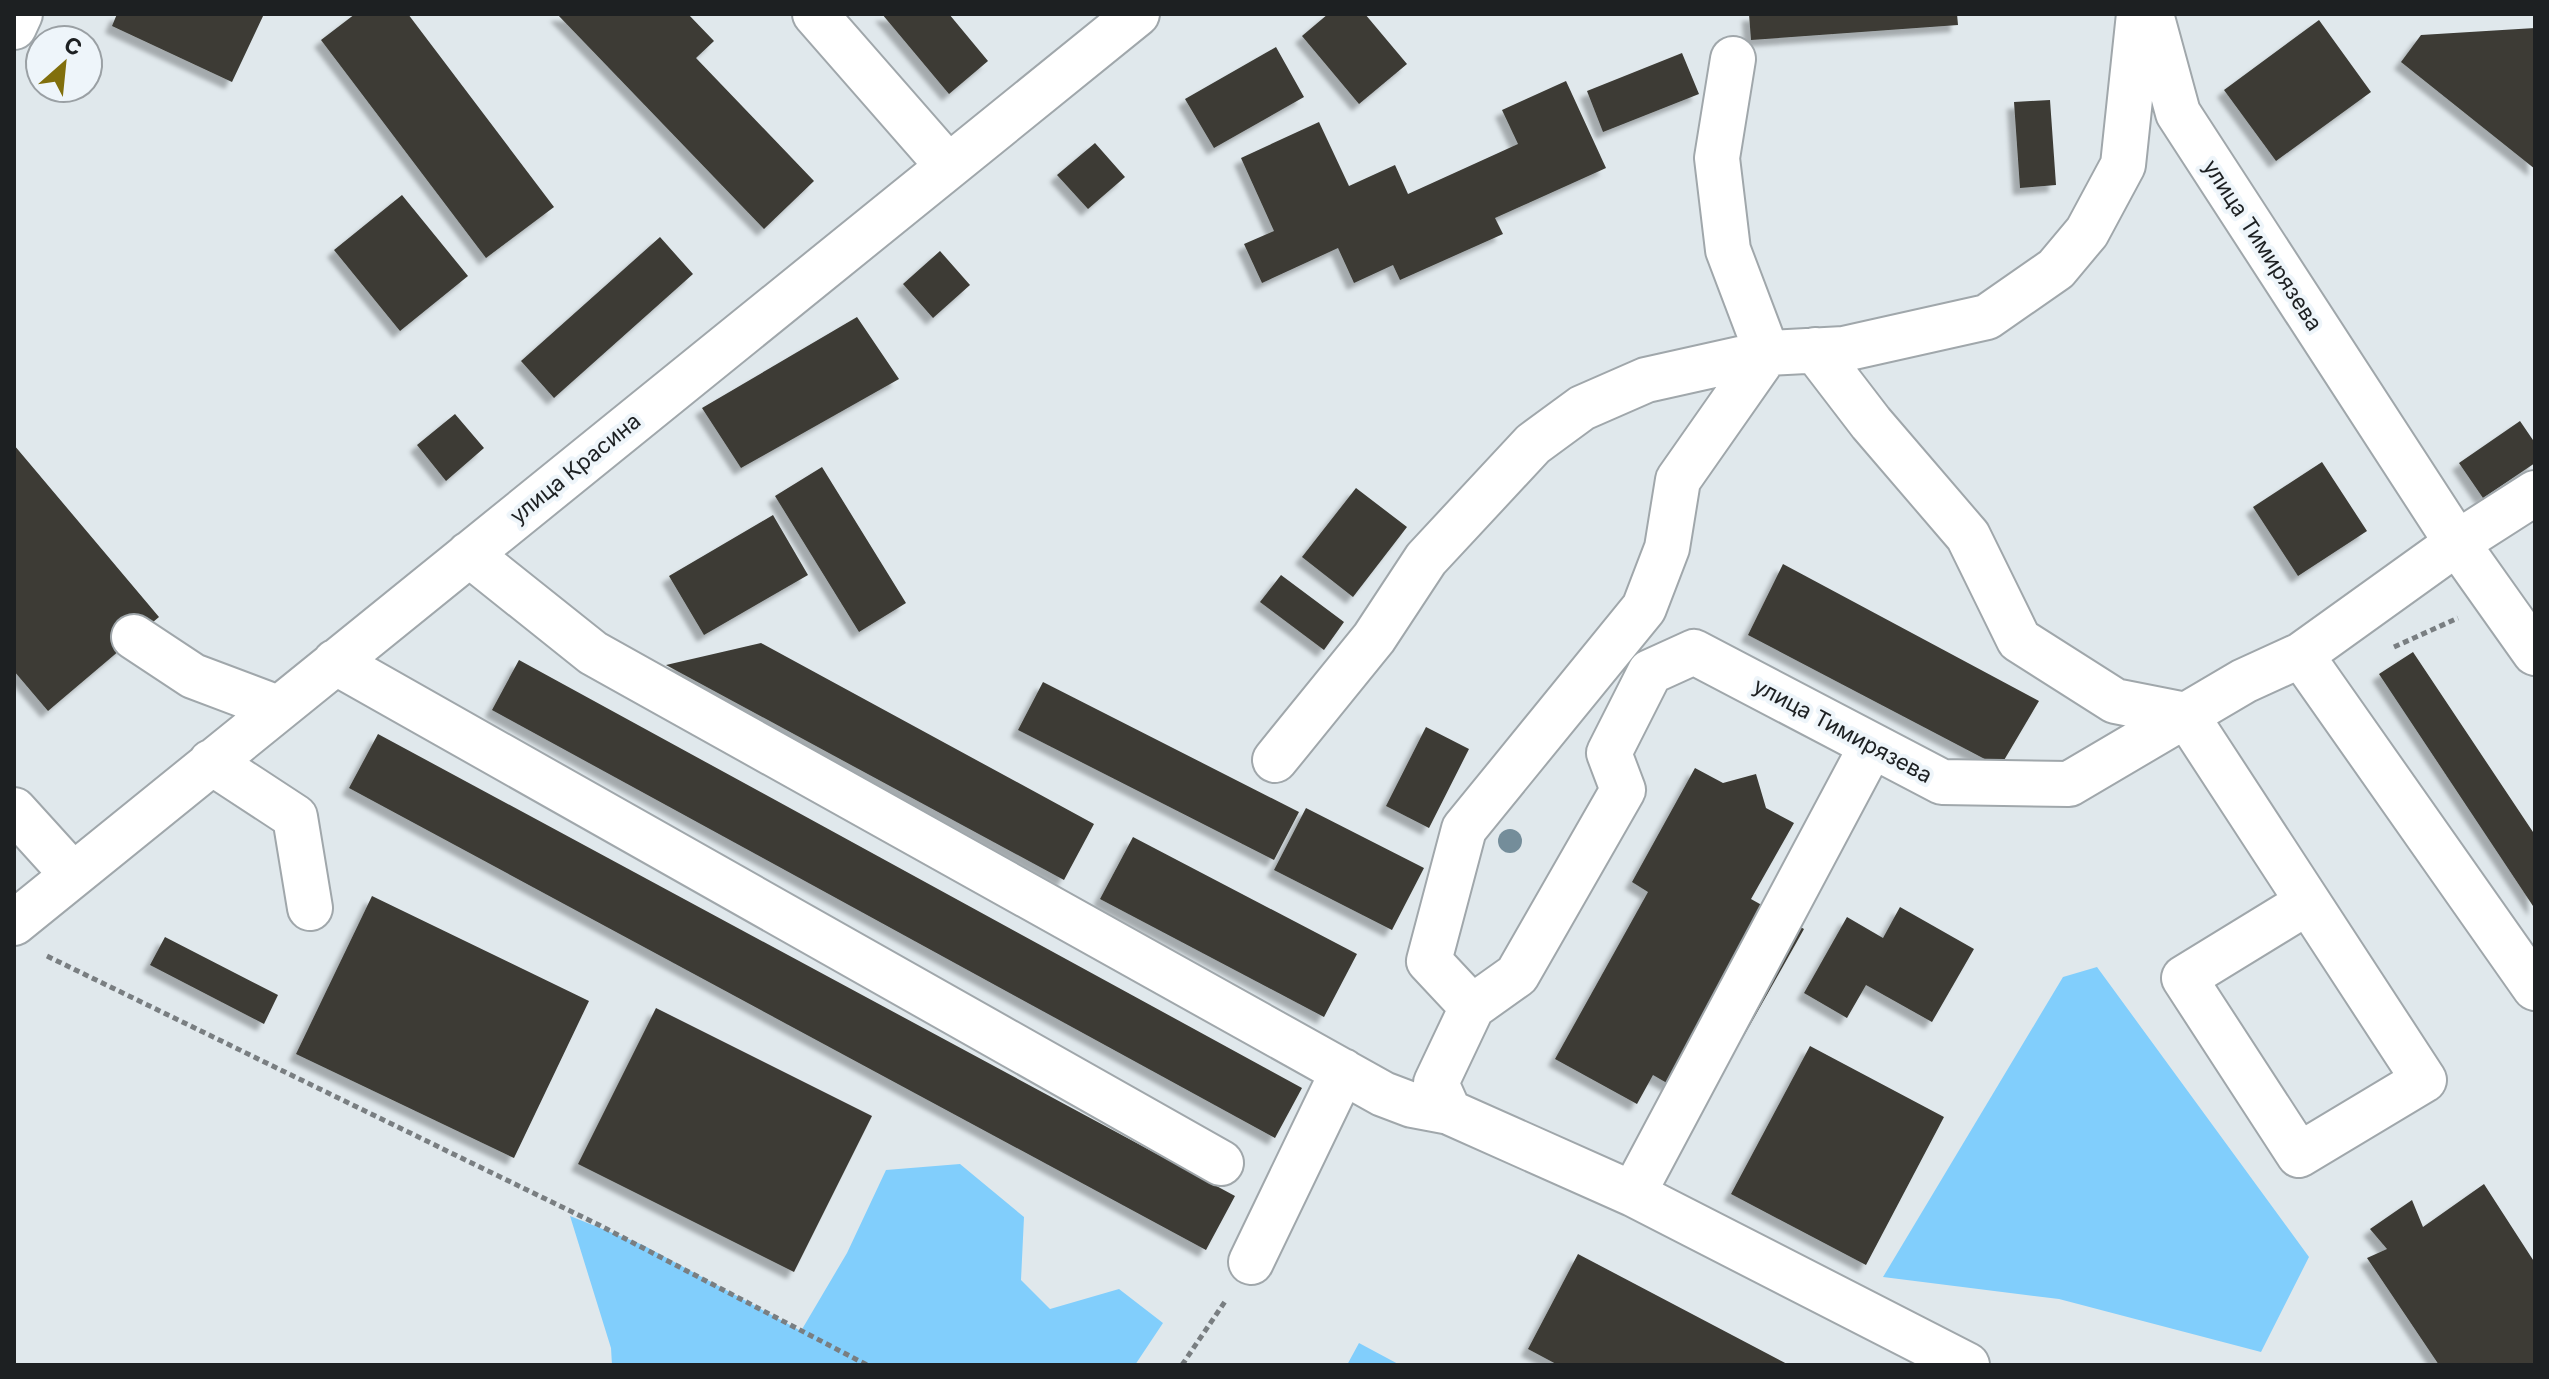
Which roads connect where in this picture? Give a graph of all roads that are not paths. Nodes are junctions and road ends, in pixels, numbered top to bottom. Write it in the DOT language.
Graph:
graph roads {
  1 [pos="20,14"];
  2 [pos="815,14"];
  3 [pos="1137,14"];
  4 [pos="2139,14"];
  5 [pos="2151,14"];
  6 [pos="14,27"];
  7 [pos="1733,59"];
  8 [pos="948,166"];
  9 [pos="1815,350"];
  10 [pos="1767,353"];
  11 [pos="2535,493"];
  12 [pos="2457,543"];
  13 [pos="469,554"];
  14 [pos="134,637"];
  15 [pos="2535,653"];
  16 [pos="2301,655"];
  17 [pos="335,662"];
  18 [pos="278,708"];
  19 [pos="2186,715"];
  20 [pos="1871,747"];
  21 [pos="1275,760"];
  22 [pos="211,762"];
  23 [pos="14,810"];
  24 [pos="73,875"];
  25 [pos="2308,902"];
  26 [pos="310,908"];
  27 [pos="26,937"];
  28 [pos="2535,988"];
  29 [pos="1472,1007"];
  30 [pos="1343,1071"];
  31 [pos="1449,1112"];
  32 [pos="1221,1163"];
  33 [pos="1633,1194"];
  34 [pos="1251,1262"];
  35 [pos="1967,1365"];
  1 -- 6 [label="street"];
  2 -- 8 [label="street"];
  3 -- 8 [label="street, улица Красина"];
  4 -- 9 [label="street"];
  5 -- 12 [label="street, улица Тимирязева"];
  7 -- 10 [label="street"];
  8 -- 13 [label="street, улица Красина"];
  9 -- 10 [label="street"];
  9 -- 19 [label="street"];
  10 -- 21 [label="street"];
  10 -- 29 [label="street"];
  11 -- 12 [label="street, улица Тимирязева"];
  12 -- 15 [label="street"];
  12 -- 16 [label="street, улица Тимирязева"];
  13 -- 17 [label="street, улица Красина"];
  13 -- 30 [label="street"];
  14 -- 18 [label="street"];
  16 -- 19 [label="street, улица Тимирязева"];
  16 -- 28 [label="street"];
  17 -- 18 [label="street, улица Красина"];
  17 -- 32 [label="street"];
  18 -- 22 [label="street, улица Красина"];
  19 -- 20 [label="street, улица Тимирязева"];
  19 -- 25 [label="street"];
  20 -- 29 [label="street, улица Тимирязева"];
  20 -- 33 [label="street"];
  22 -- 24 [label="street, улица Красина"];
  22 -- 26 [label="street"];
  23 -- 24 [label="street"];
  24 -- 27 [label="street, улица Красина"];
  25 -- 25 [label="street"];
  29 -- 31 [label="street"];
  30 -- 31 [label="street"];
  30 -- 34 [label="street"];
  31 -- 33 [label="street"];
  33 -- 35 [label="street"];
}
